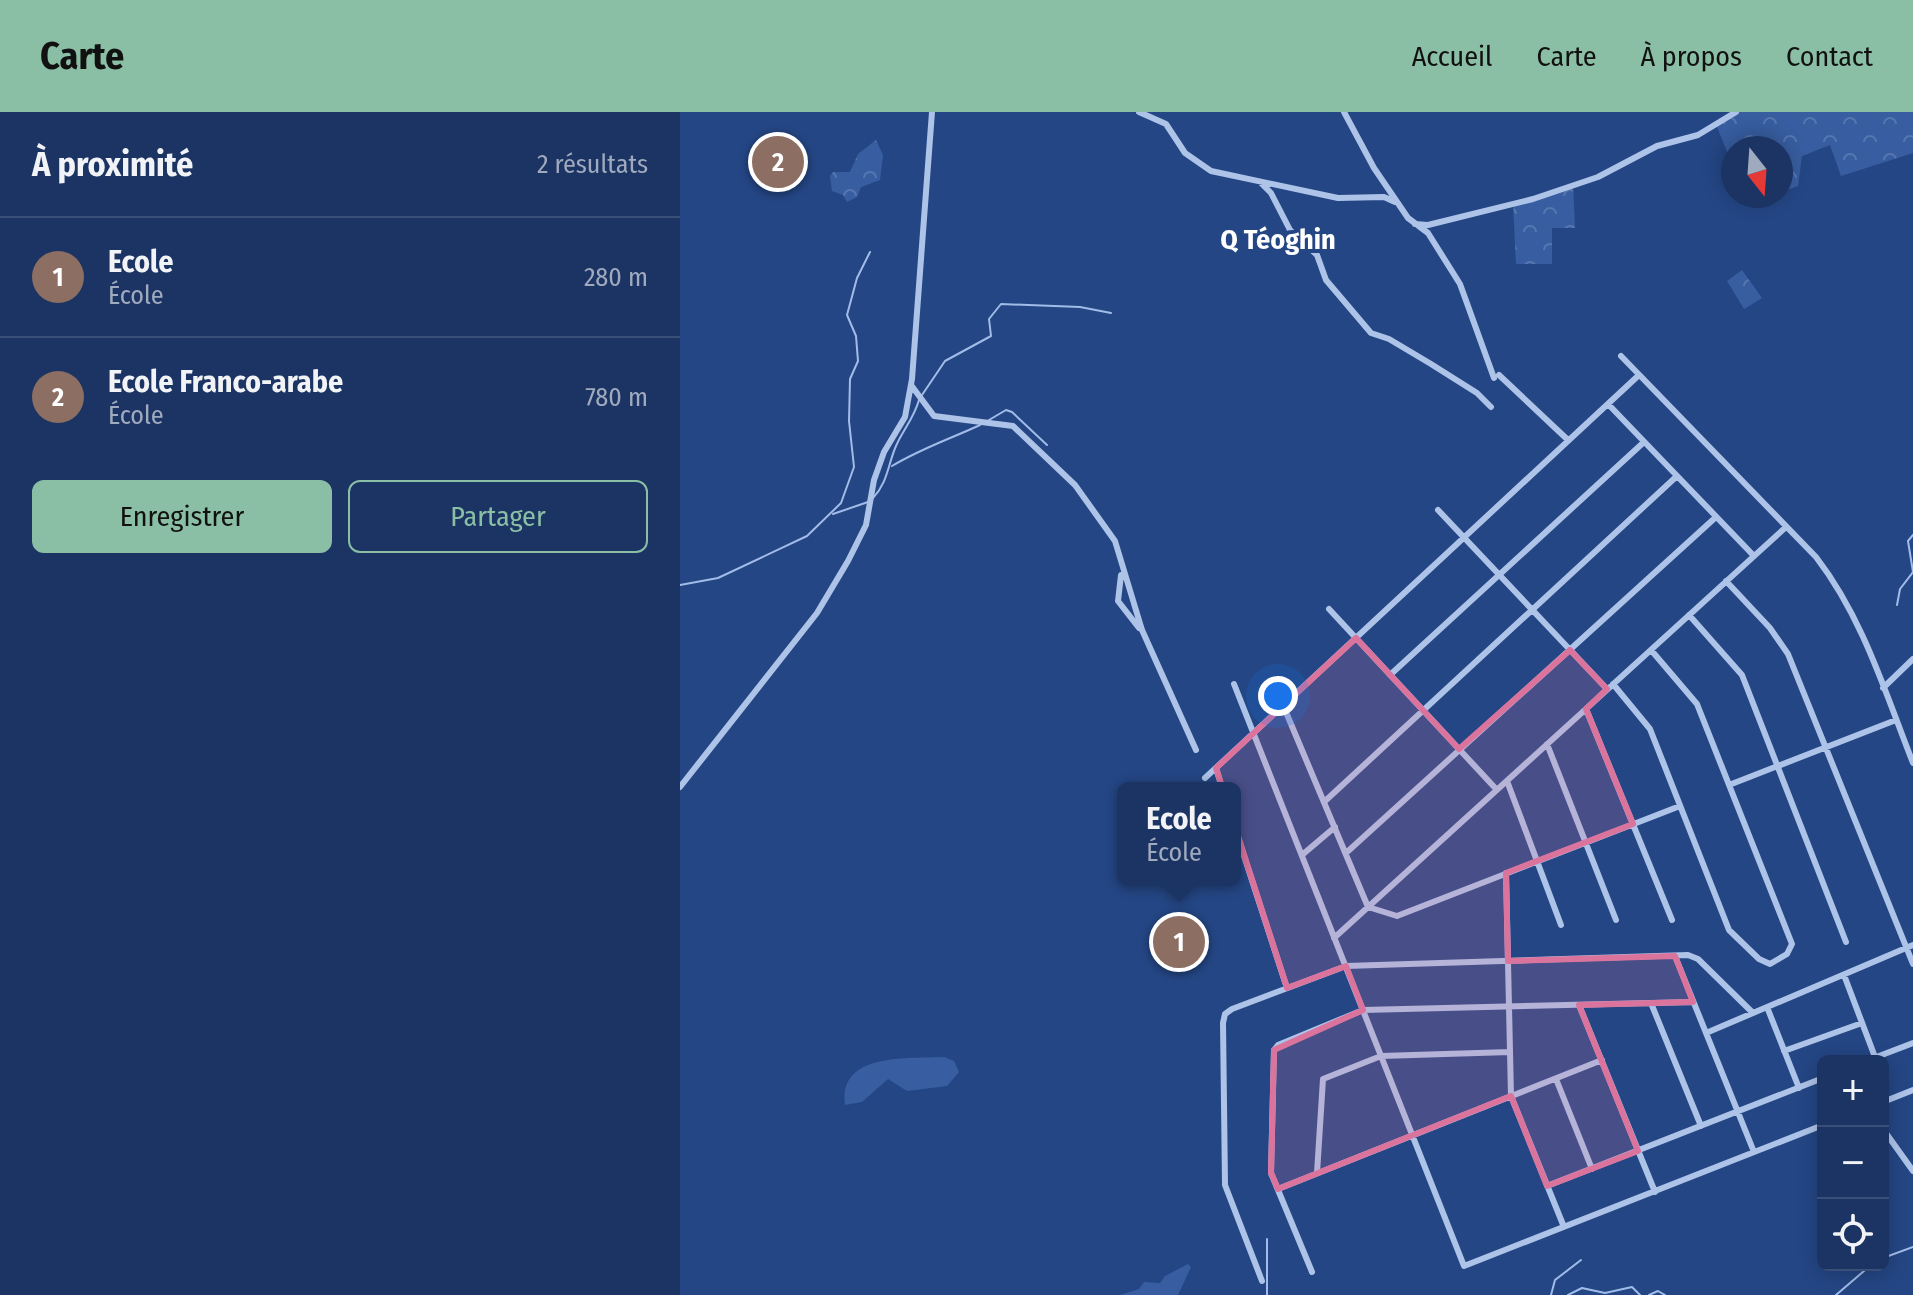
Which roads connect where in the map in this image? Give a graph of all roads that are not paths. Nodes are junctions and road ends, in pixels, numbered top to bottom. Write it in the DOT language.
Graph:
graph roads {
  1 [pos="932,112"];
  2 [pos="1344,112"];
  3 [pos="1736,112"];
  4 [pos="1138,113"];
  5 [pos="1261,183"];
  6 [pos="1398,203"];
  7 [pos="1415,224"];
  8 [pos="1621,356"];
  9 [pos="1639,375"];
  10 [pos="911,385"];
  11 [pos="1608,404"];
  12 [pos="1491,407"];
  13 [pos="1568,440"];
  14 [pos="1644,442"];
  15 [pos="1677,476"];
  16 [pos="1438,510"];
  17 [pos="1716,517"];
  18 [pos="1786,527"];
  19 [pos="1464,538"];
  20 [pos="1754,556"];
  21 [pos="1122,572"];
  22 [pos="1499,575"];
  23 [pos="1726,581"];
  24 [pos="1329,609"];
  25 [pos="1532,610"];
  26 [pos="1689,615"];
  27 [pos="1142,630"];
  28 [pos="1356,638"];
  29 [pos="1570,650"];
  30 [pos="1651,650"];
  31 [pos="1913,659"];
  32 [pos="1390,675"];
  33 [pos="1234,684"];
  34 [pos="1610,687"];
  35 [pos="1883,688"];
  36 [pos="1283,705"];
  37 [pos="1586,709"];
  38 [pos="1423,711"];
  39 [pos="1896,720"];
  40 [pos="1254,733"];
  41 [pos="1547,744"];
  42 [pos="1826,747"];
  43 [pos="1459,749"];
  44 [pos="1196,750"];
  45 [pos="1913,763"];
  46 [pos="1778,766"];
  47 [pos="1216,768"];
  48 [pos="1205,778"];
  49 [pos="1507,781"];
  50 [pos="1220,782"];
  51 [pos="1729,785"];
  52 [pos="680,787"];
  53 [pos="1497,790"];
  54 [pos="1324,802"];
  55 [pos="1680,806"];
  56 [pos="1633,824"];
  57 [pos="1335,827"];
  58 [pos="1586,842"];
  59 [pos="1241,846"];
  60 [pos="1346,853"];
  61 [pos="1302,855"];
  62 [pos="1537,861"];
  63 [pos="1506,873"];
  64 [pos="1368,907"];
  65 [pos="1616,920"];
  66 [pos="1672,920"];
  67 [pos="1561,925"];
  68 [pos="1334,938"];
  69 [pos="1846,942"];
  70 [pos="1910,947"];
  71 [pos="1675,956"];
  72 [pos="1508,961"];
  73 [pos="1913,964"];
  74 [pos="1346,966"];
  75 [pos="1844,975"];
  76 [pos="1287,988"];
  77 [pos="1693,1002"];
  78 [pos="1651,1003"];
  79 [pos="1579,1005"];
  80 [pos="1509,1007"];
  81 [pos="1767,1007"];
  82 [pos="1363,1010"];
  83 [pos="1753,1013"];
  84 [pos="1862,1023"];
  85 [pos="1706,1033"];
  86 [pos="1913,1043"];
  87 [pos="1784,1051"];
  88 [pos="1510,1052"];
  89 [pos="1874,1055"];
  90 [pos="1880,1055"];
  91 [pos="1381,1056"];
  92 [pos="1602,1060"];
  93 [pos="1556,1079"];
  94 [pos="1817,1080"];
  95 [pos="1799,1088"];
  96 [pos="1913,1090"];
  97 [pos="1511,1096"];
  98 [pos="1889,1100"];
  99 [pos="1738,1111"];
  100 [pos="1701,1126"];
  101 [pos="1818,1127"];
  102 [pos="1412,1135"];
  103 [pos="1889,1141"];
  104 [pos="1638,1151"];
  105 [pos="1754,1152"];
  106 [pos="1592,1169"];
  107 [pos="1913,1171"];
  108 [pos="1317,1173"];
  109 [pos="1547,1186"];
  110 [pos="1278,1189"];
  111 [pos="1655,1192"];
  112 [pos="1564,1227"];
  113 [pos="1312,1272"];
  114 [pos="1262,1281"];
  1 -- 10 [label="street"];
  2 -- 6 [label="street"];
  3 -- 7 [label="street"];
  4 -- 5 [label="street"];
  5 -- 6 [label="street"];
  5 -- 12 [label="street"];
  6 -- 7 [label="street"];
  7 -- 13 [label="street"];
  8 -- 9 [label="street"];
  9 -- 11 [label="street"];
  9 -- 18 [label="street"];
  10 -- 21 [label="street"];
  10 -- 52 [label="street"];
  11 -- 13 [label="street"];
  11 -- 14 [label="street"];
  13 -- 19 [label="street"];
  14 -- 15 [label="street"];
  14 -- 22 [label="street"];
  15 -- 17 [label="street"];
  15 -- 25 [label="street"];
  16 -- 19 [label="street"];
  17 -- 20 [label="street"];
  17 -- 29 [label="street"];
  18 -- 20 [label="street"];
  18 -- 35 [label="street"];
  19 -- 22 [label="street"];
  19 -- 28 [label="street"];
  20 -- 23 [label="street"];
  21 -- 27 [label="street"];
  21 -- 27 [label="street"];
  22 -- 25 [label="street"];
  22 -- 32 [label="street"];
  23 -- 26 [label="street"];
  23 -- 42 [label="street"];
  24 -- 28 [label="street"];
  25 -- 29 [label="street"];
  25 -- 38 [label="street"];
  26 -- 30 [label="street"];
  26 -- 46 [label="street"];
  27 -- 44 [label="street"];
  28 -- 32 [label="street"];
  28 -- 36 [label="street"];
  29 -- 34 [label="street"];
  29 -- 43 [label="street"];
  30 -- 34 [label="street"];
  30 -- 51 [label="street"];
  31 -- 35 [label="street"];
  32 -- 38 [label="street"];
  33 -- 40 [label="street"];
  34 -- 37 [label="street"];
  34 -- 55 [label="street"];
  35 -- 39 [label="street"];
  36 -- 40 [label="street"];
  36 -- 54 [label="street"];
  37 -- 41 [label="street"];
  37 -- 56 [label="street"];
  38 -- 43 [label="street"];
  38 -- 54 [label="street"];
  39 -- 42 [label="street"];
  39 -- 45 [label="street"];
  40 -- 47 [label="street"];
  40 -- 61 [label="street"];
  41 -- 49 [label="street"];
  41 -- 58 [label="street"];
  42 -- 46 [label="street"];
  42 -- 70 [label="street"];
  43 -- 53 [label="street"];
  43 -- 60 [label="street"];
  46 -- 51 [label="street"];
  46 -- 69 [label="street"];
  47 -- 48 [label="street"];
  47 -- 50 [label="street"];
  49 -- 53 [label="street"];
  49 -- 62 [label="street"];
  51 -- 55 [label="street"];
  53 -- 64 [label="street"];
  54 -- 57 [label="street"];
  55 -- 56 [label="street"];
  56 -- 58 [label="street"];
  56 -- 66 [label="street"];
  57 -- 60 [label="street"];
  57 -- 61 [label="street"];
  58 -- 62 [label="street"];
  58 -- 65 [label="street"];
  59 -- 76 [label="street"];
  60 -- 64 [label="street"];
  61 -- 68 [label="street"];
  62 -- 63 [label="street"];
  62 -- 67 [label="street"];
  63 -- 64 [label="street"];
  63 -- 72 [label="street"];
  64 -- 68 [label="street"];
  68 -- 74 [label="street"];
  70 -- 73 [label="street"];
  70 -- 75 [label="street"];
  71 -- 72 [label="street"];
  71 -- 77 [label="street"];
  71 -- 83 [label="street"];
  72 -- 74 [label="street"];
  72 -- 80 [label="street"];
  74 -- 76 [label="street"];
  74 -- 82 [label="street"];
  75 -- 81 [label="street"];
  75 -- 84 [label="street"];
  76 -- 114 [label="street"];
  77 -- 78 [label="street"];
  77 -- 85 [label="street"];
  78 -- 79 [label="street"];
  78 -- 100 [label="street"];
  79 -- 80 [label="street"];
  79 -- 92 [label="street"];
  80 -- 82 [label="street"];
  80 -- 88 [label="street"];
  81 -- 83 [label="street"];
  81 -- 87 [label="street"];
  82 -- 91 [label="street"];
  82 -- 110 [label="street"];
  83 -- 85 [label="street"];
  84 -- 87 [label="street"];
  84 -- 89 [label="street"];
  85 -- 99 [label="street"];
  86 -- 90 [label="street"];
  87 -- 95 [label="street"];
  88 -- 91 [label="street"];
  88 -- 97 [label="street"];
  91 -- 102 [label="street"];
  91 -- 108 [label="street"];
  92 -- 93 [label="street"];
  92 -- 104 [label="street"];
  93 -- 97 [label="street"];
  93 -- 106 [label="street"];
  94 -- 95 [label="street"];
  95 -- 99 [label="street"];
  96 -- 98 [label="street"];
  97 -- 102 [label="street"];
  97 -- 109 [label="street"];
  99 -- 100 [label="street"];
  99 -- 105 [label="street"];
  100 -- 104 [label="street"];
  101 -- 105 [label="street"];
  102 -- 108 [label="street"];
  102 -- 112 [label="street"];
  103 -- 107 [label="street"];
  104 -- 106 [label="street"];
  104 -- 111 [label="street"];
  105 -- 111 [label="street"];
  106 -- 109 [label="street"];
  108 -- 110 [label="street"];
  109 -- 112 [label="street"];
  110 -- 113 [label="street"];
  111 -- 112 [label="street"];
}
